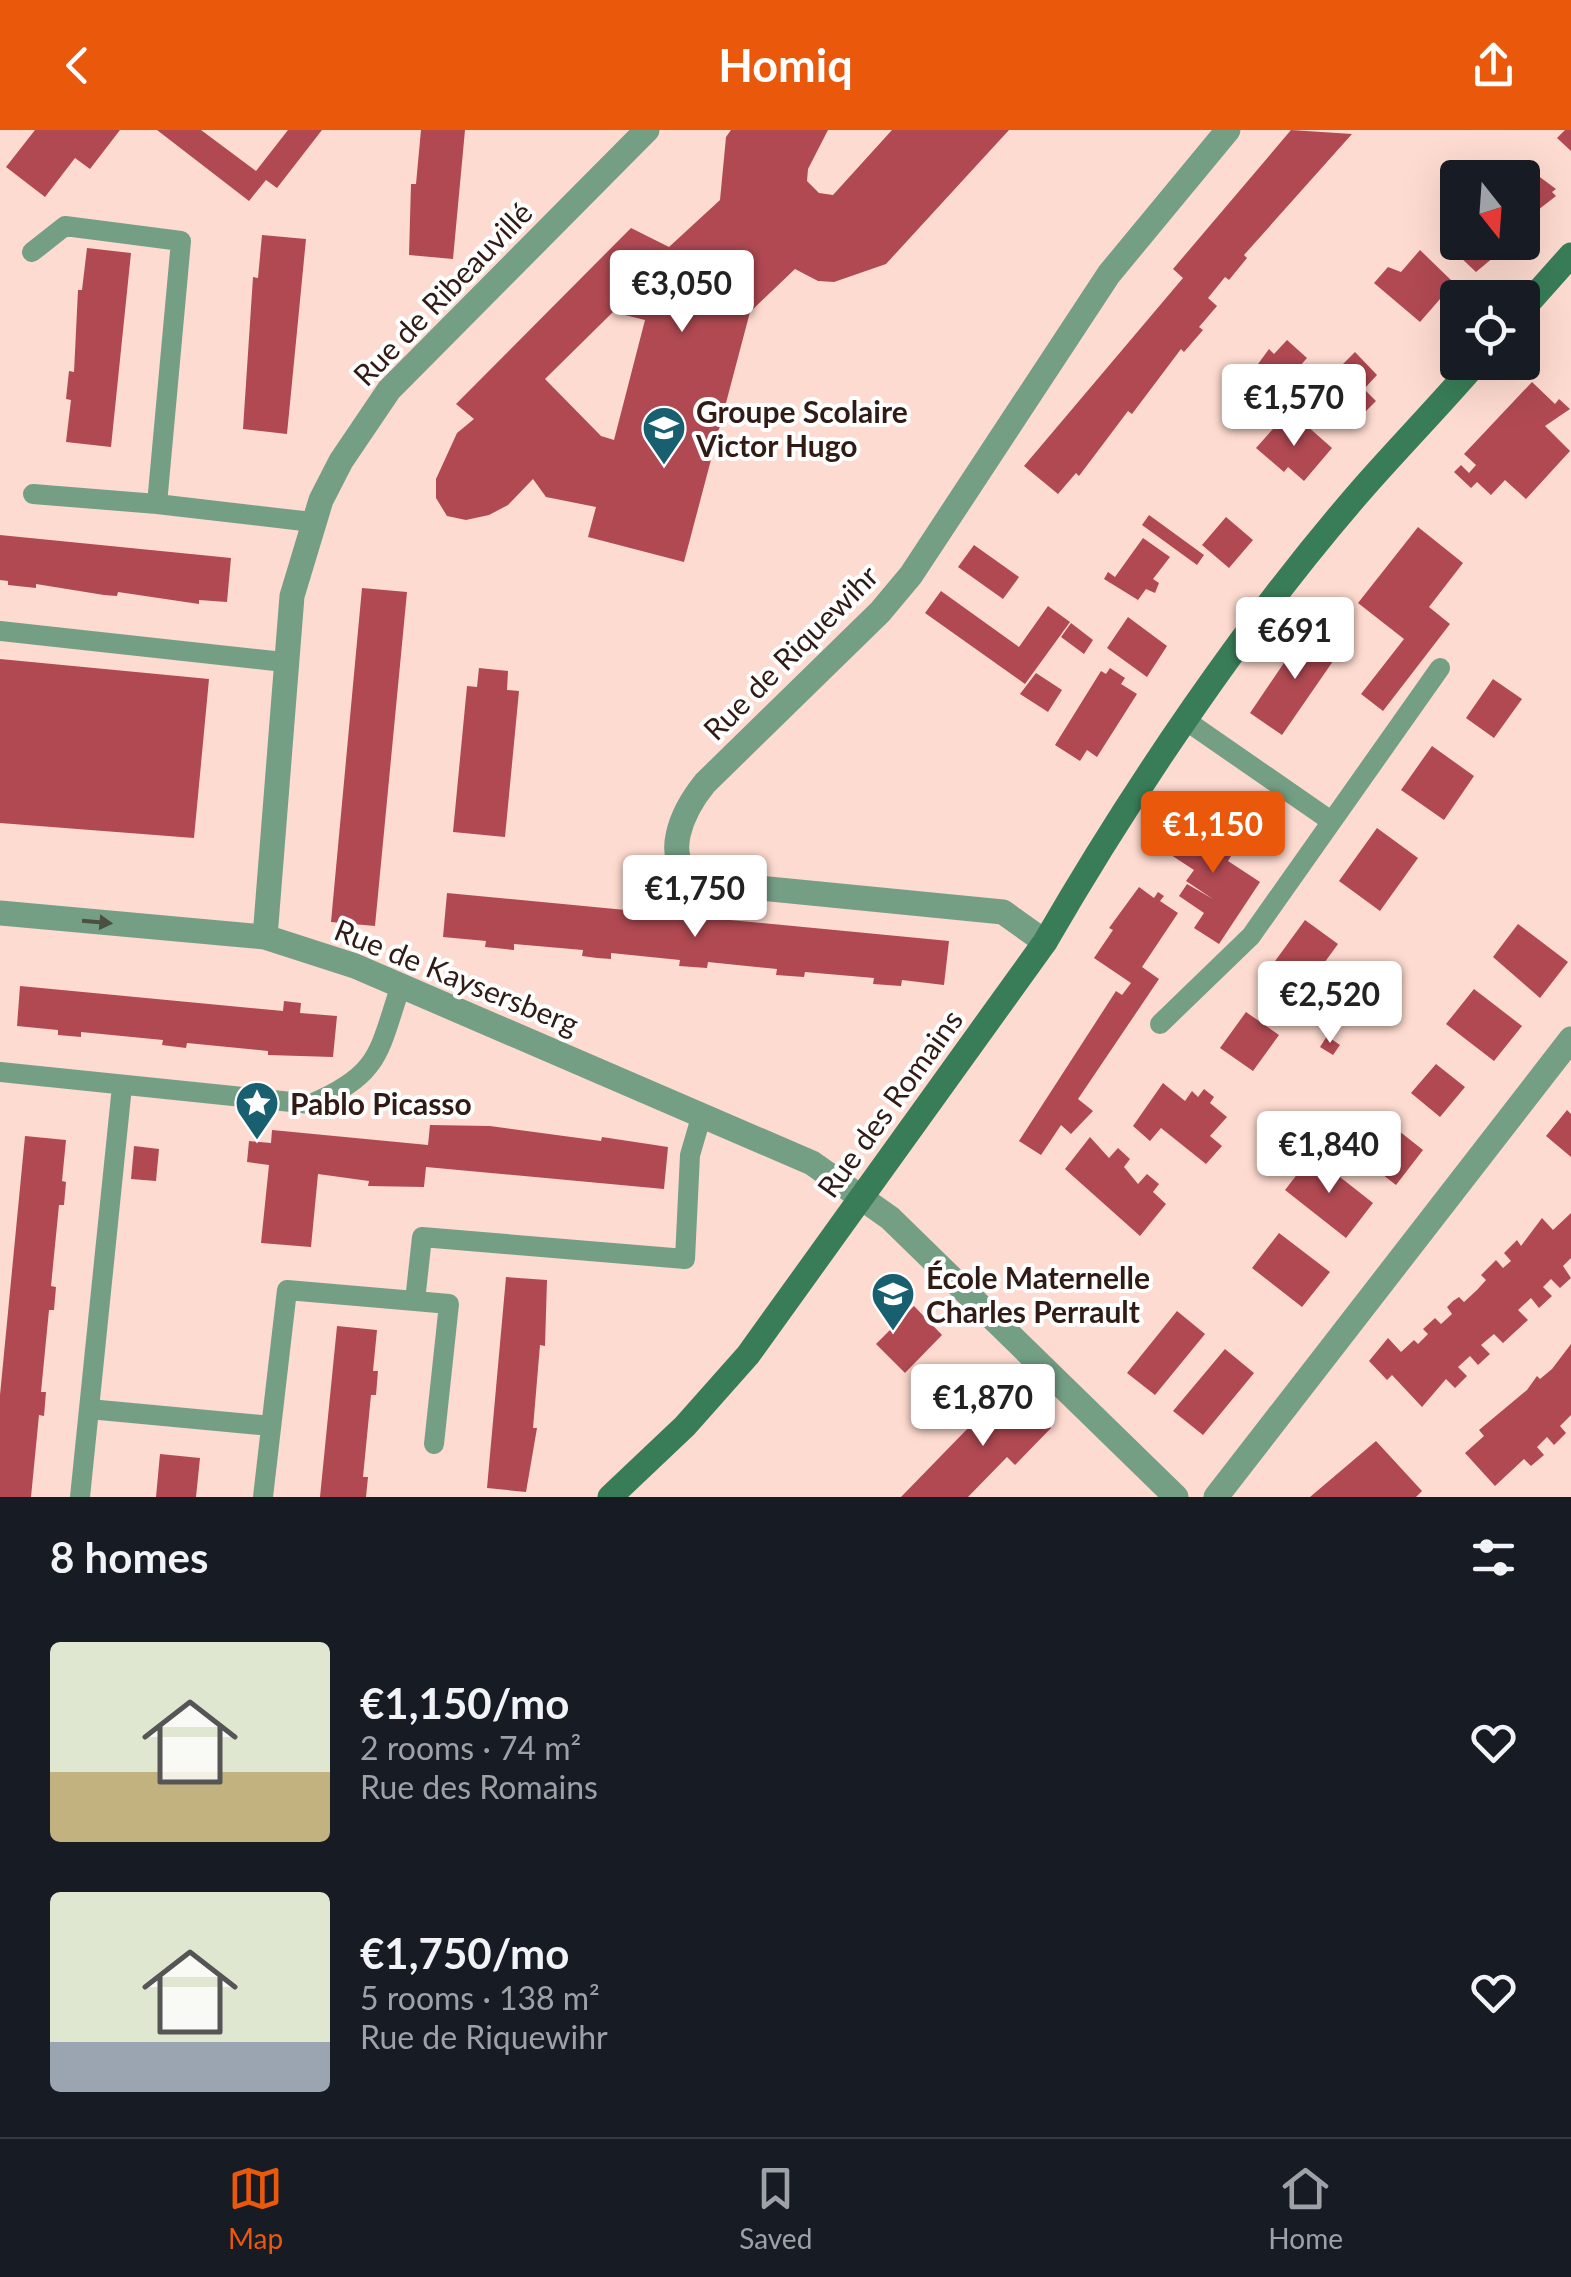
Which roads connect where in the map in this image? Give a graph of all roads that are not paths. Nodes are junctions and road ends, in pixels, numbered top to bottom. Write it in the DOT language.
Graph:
graph roads {
  1 [pos="647,130"];
  2 [pos="1228,130"];
  3 [pos="32,252"];
  4 [pos="1571,255"];
  5 [pos="1540,290"];
  6 [pos="1461,380"];
  7 [pos="33,494"];
  8 [pos="157,504"];
  9 [pos="312,522"];
  10 [pos="0,631"];
  11 [pos="284,662"];
  12 [pos="1440,668"];
  13 [pos="1188,722"];
  14 [pos="1330,821"];
  15 [pos="0,913"];
  16 [pos="265,937"];
  17 [pos="1045,942"];
  18 [pos="401,985"];
  19 [pos="1160,1024"];
  20 [pos="1571,1040"];
  21 [pos="0,1072"];
  22 [pos="122,1086"];
  23 [pos="702,1114"];
  24 [pos="862,1195"];
  25 [pos="415,1300"];
  26 [pos="89,1409"];
  27 [pos="271,1426"];
  28 [pos="434,1444"];
  29 [pos="80,1497"];
  30 [pos="263,1497"];
  31 [pos="610,1497"];
  32 [pos="1176,1497"];
  33 [pos="1216,1497"];
  1 -- 9 [label="street, Rue de Ribeauvillé"];
  2 -- 17 [label="street, Rue de Riquewihr"];
  3 -- 8 [label="lane"];
  4 -- 5 [label="main road"];
  6 -- 13 [label="main road, Rue des Romains"];
  7 -- 8 [label="lane"];
  8 -- 9 [label="lane"];
  9 -- 11 [label="street, Rue de Ribeauvillé"];
  10 -- 11 [label="lane"];
  11 -- 16 [label="street, Rue de Ribeauvillé"];
  12 -- 14 [label="lane"];
  13 -- 14 [label="lane"];
  13 -- 17 [label="main road, Rue des Romains"];
  14 -- 19 [label="lane"];
  15 -- 16 [label="street, Rue de Kaysersberg, one-way"];
  16 -- 18 [label="street, Rue de Kaysersberg"];
  17 -- 24 [label="main road, Rue des Romains"];
  18 -- 22 [label="lane"];
  18 -- 23 [label="street, Rue de Kaysersberg"];
  20 -- 33 [label="street"];
  21 -- 22 [label="lane"];
  22 -- 26 [label="lane"];
  23 -- 24 [label="street, Rue de Kaysersberg"];
  23 -- 25 [label="lane"];
  24 -- 31 [label="main road, Rue des Romains"];
  24 -- 32 [label="street, Rue de Kaysersberg"];
  25 -- 27 [label="lane"];
  25 -- 28 [label="lane"];
  26 -- 27 [label="lane"];
  26 -- 29 [label="lane"];
  27 -- 30 [label="lane"];
}
